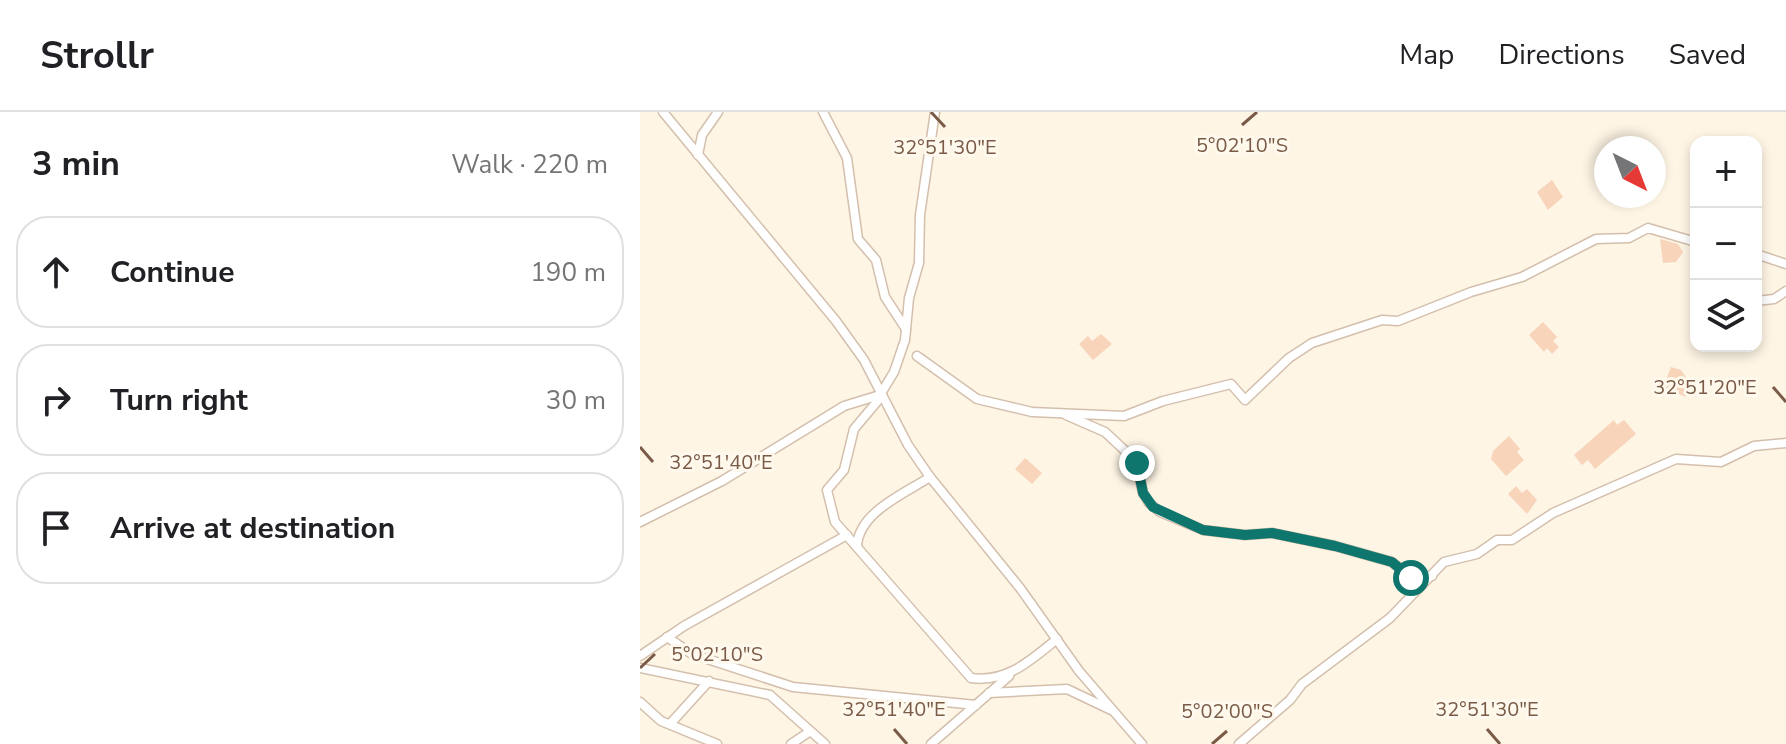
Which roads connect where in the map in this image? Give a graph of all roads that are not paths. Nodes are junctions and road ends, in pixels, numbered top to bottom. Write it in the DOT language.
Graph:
graph roads {
  1 [pos="663,112"];
  2 [pos="718,112"];
  3 [pos="823,112"];
  4 [pos="935,112"];
  5 [pos="698,156"];
  6 [pos="1690,240"];
  7 [pos="1762,256"];
  8 [pos="1786,264"];
  9 [pos="1786,291"];
  10 [pos="1762,300"];
  11 [pos="906,329"];
  12 [pos="917,356"];
  13 [pos="881,396"];
  14 [pos="1065,414"];
  15 [pos="1786,443"];
  16 [pos="930,477"];
  17 [pos="640,522"];
  18 [pos="847,535"];
  19 [pos="857,546"];
  20 [pos="1432,576"];
  21 [pos="667,637"];
  22 [pos="1057,639"];
  23 [pos="640,656"];
  24 [pos="640,668"];
  25 [pos="1013,673"];
  26 [pos="709,681"];
  27 [pos="989,693"];
  28 [pos="640,702"];
  29 [pos="976,705"];
  30 [pos="1115,712"];
  31 [pos="670,724"];
  32 [pos="809,732"];
  33 [pos="717,744"];
  34 [pos="791,744"];
  35 [pos="825,744"];
  36 [pos="931,744"];
  37 [pos="1142,744"];
  38 [pos="1239,744"];
  1 -- 5 [label="street"];
  2 -- 5 [label="street"];
  3 -- 11 [label="street"];
  4 -- 11 [label="street"];
  5 -- 13 [label="street"];
  6 -- 14 [label="street"];
  7 -- 8 [label="street"];
  9 -- 10 [label="street"];
  11 -- 13 [label="street"];
  12 -- 14 [label="street"];
  13 -- 16 [label="street"];
  13 -- 17 [label="street"];
  13 -- 18 [label="street"];
  14 -- 20 [label="street"];
  15 -- 20 [label="street"];
  16 -- 19 [label="street"];
  16 -- 22 [label="street"];
  18 -- 19 [label="street"];
  18 -- 21 [label="street"];
  19 -- 25 [label="street"];
  20 -- 38 [label="street"];
  21 -- 23 [label="street"];
  21 -- 29 [label="street"];
  22 -- 25 [label="street"];
  22 -- 30 [label="street"];
  24 -- 26 [label="street"];
  25 -- 27 [label="street"];
  26 -- 31 [label="street"];
  26 -- 32 [label="street"];
  27 -- 29 [label="street"];
  27 -- 30 [label="street"];
  28 -- 31 [label="street"];
  29 -- 36 [label="street"];
  30 -- 37 [label="street"];
  31 -- 33 [label="street"];
  32 -- 34 [label="street"];
  32 -- 35 [label="street"];
}
